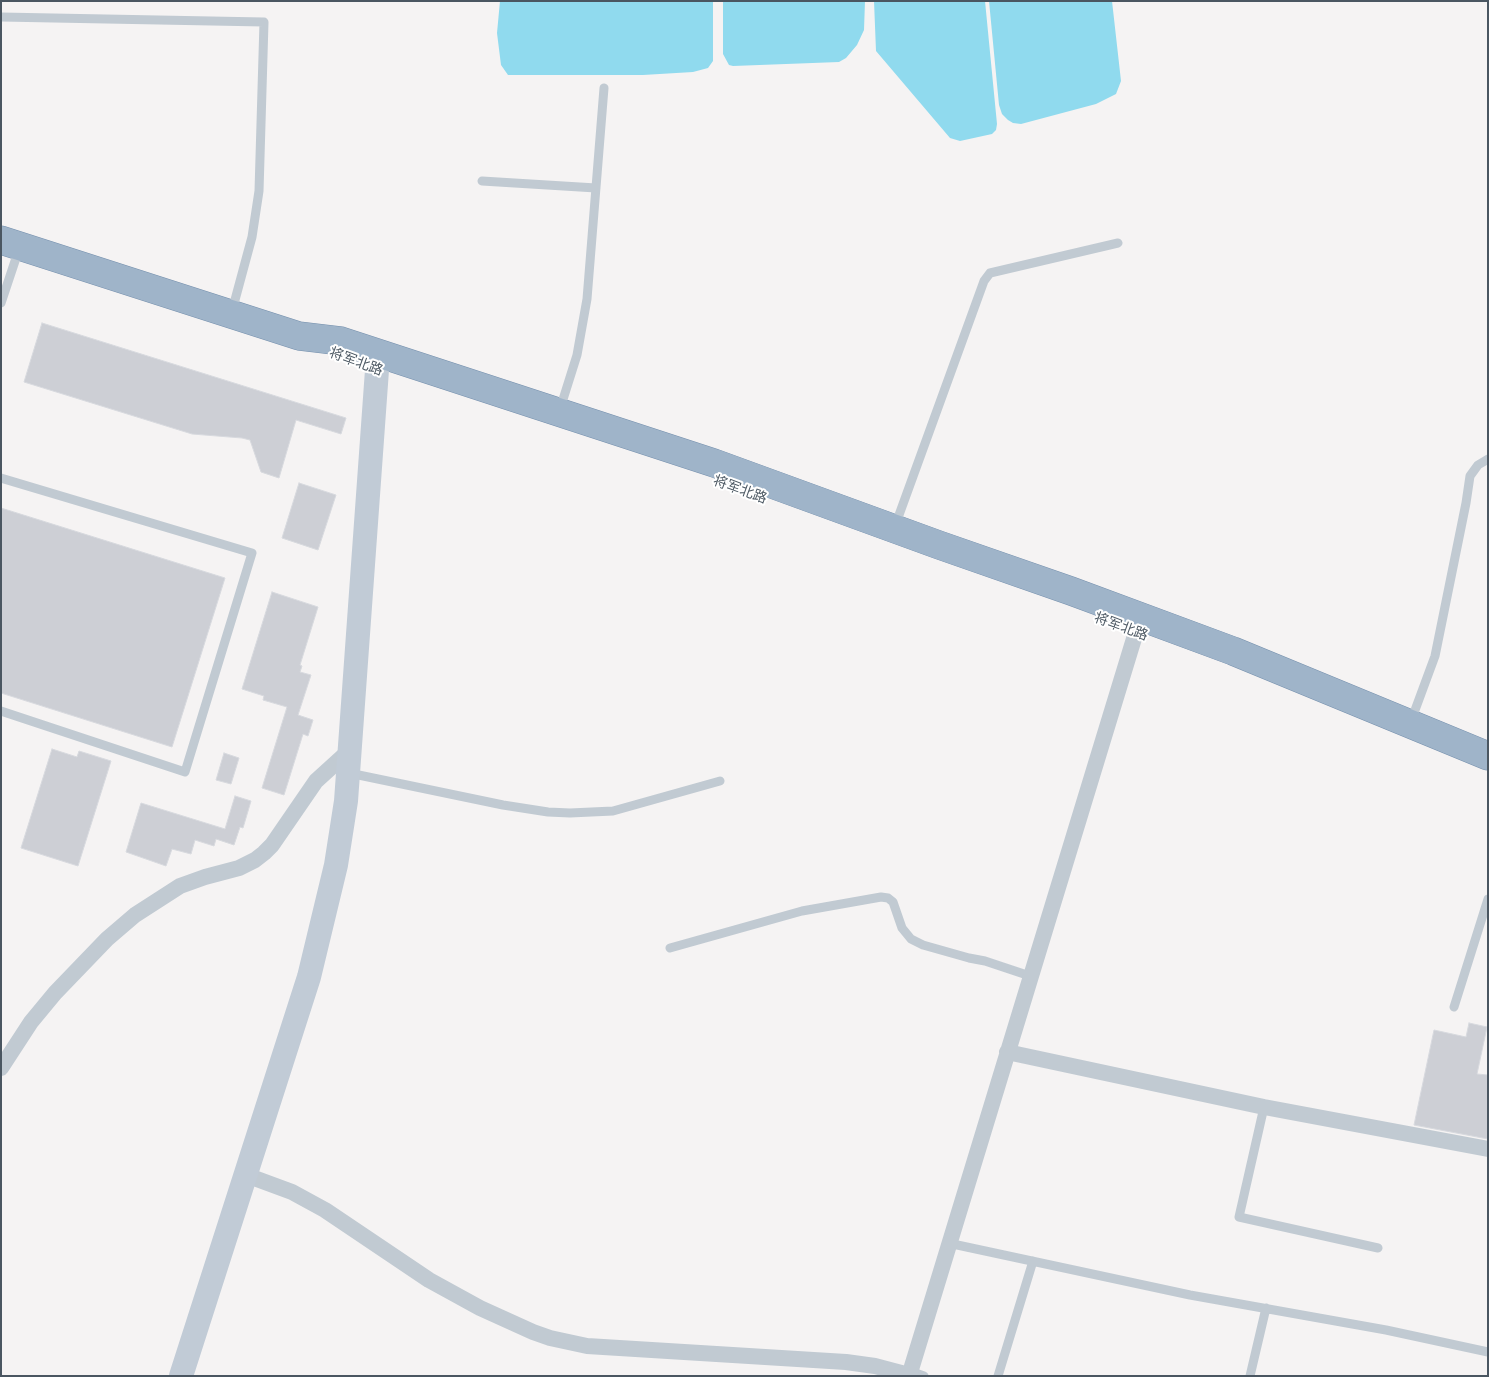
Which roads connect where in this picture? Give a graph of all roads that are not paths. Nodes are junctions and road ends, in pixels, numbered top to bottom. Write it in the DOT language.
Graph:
graph roads {
  1 [pos="1,18"];
  2 [pos="604,88"];
  3 [pos="482,181"];
  4 [pos="596,188"];
  5 [pos="1118,244"];
  6 [pos="7,245"];
  7 [pos="1,303"];
  8 [pos="232,314"];
  9 [pos="299,336"];
  10 [pos="377,370"];
  11 [pos="559,412"];
  12 [pos="1488,459"];
  13 [pos="1,478"];
  14 [pos="894,529"];
  15 [pos="1136,632"];
  16 [pos="1,711"];
  17 [pos="1410,724"];
  18 [pos="1488,756"];
  19 [pos="349,762"];
  20 [pos="1488,774"];
  21 [pos="720,781"];
  22 [pos="1488,899"];
  23 [pos="670,948"];
  24 [pos="1030,976"];
  25 [pos="1454,1007"];
  26 [pos="1007,1052"];
  27 [pos="1,1068"];
  28 [pos="1264,1107"];
  29 [pos="1488,1149"];
  30 [pos="246,1175"];
  31 [pos="948,1243"];
  32 [pos="1378,1248"];
  33 [pos="1033,1261"];
  34 [pos="1266,1308"];
  35 [pos="1488,1352"];
  36 [pos="913,1374"];
  37 [pos="181,1376"];
  38 [pos="998,1376"];
  39 [pos="1250,1376"];
  1 -- 8 [label="lane"];
  2 -- 4 [label="lane"];
  3 -- 4 [label="lane"];
  4 -- 11 [label="lane"];
  5 -- 14 [label="lane"];
  6 -- 7 [label="lane"];
  6 -- 8 [label="highway"];
  8 -- 9 [label="highway"];
  9 -- 10 [label="highway, 将军北路"];
  9 -- 11 [label="highway, 将军北路"];
  10 -- 15 [label="highway, 将军北路"];
  10 -- 19 [label="main road"];
  11 -- 14 [label="highway, 将军北路"];
  12 -- 17 [label="lane"];
  13 -- 16 [label="lane"];
  14 -- 17 [label="highway, 将军北路"];
  15 -- 20 [label="highway, 将军北路"];
  15 -- 24 [label="street"];
  17 -- 18 [label="highway, 将军北路"];
  19 -- 21 [label="lane"];
  19 -- 27 [label="street"];
  19 -- 30 [label="main road"];
  22 -- 25 [label="lane"];
  23 -- 24 [label="lane"];
  24 -- 26 [label="street"];
  26 -- 28 [label="street"];
  26 -- 31 [label="street"];
  28 -- 29 [label="street"];
  28 -- 32 [label="lane"];
  30 -- 36 [label="street"];
  30 -- 37 [label="main road"];
  31 -- 33 [label="lane"];
  31 -- 36 [label="street"];
  33 -- 34 [label="lane"];
  33 -- 38 [label="lane"];
  34 -- 35 [label="lane"];
  34 -- 39 [label="lane"];
}
